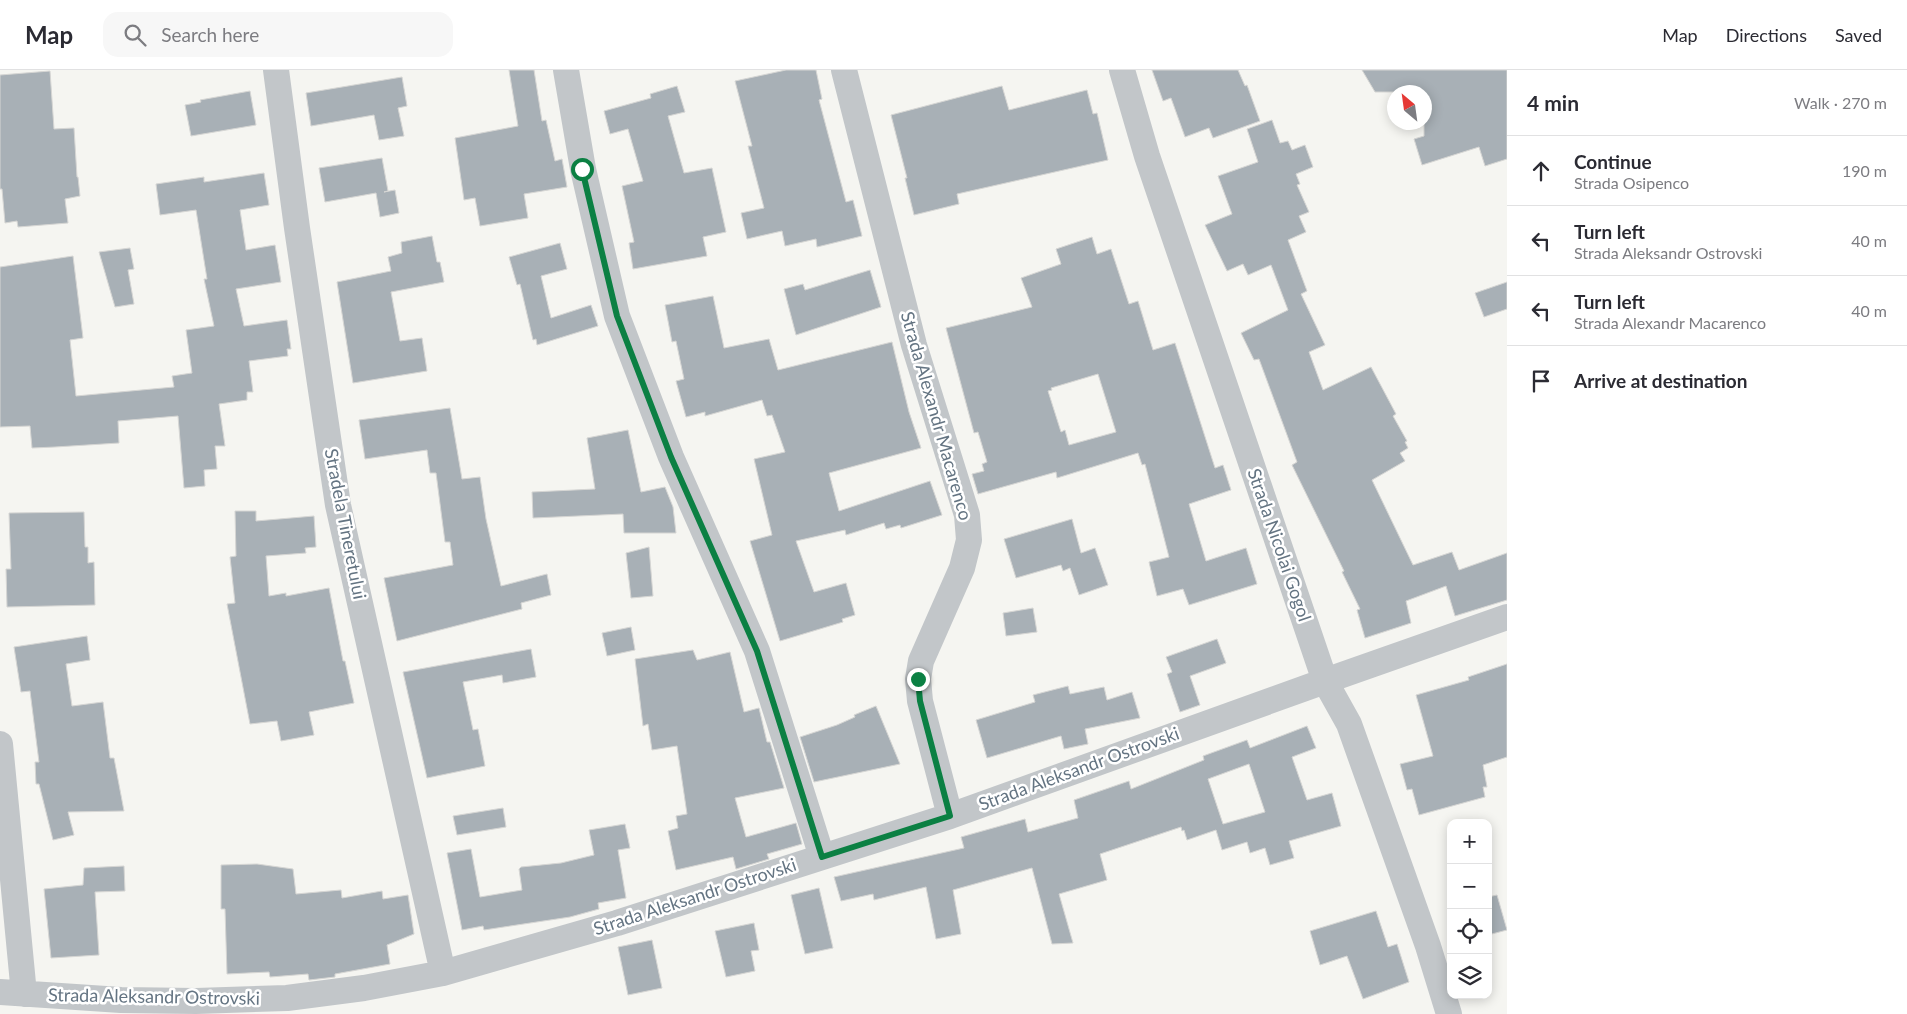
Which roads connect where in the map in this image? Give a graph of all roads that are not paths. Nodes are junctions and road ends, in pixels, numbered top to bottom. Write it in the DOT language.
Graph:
graph roads {
  1 [pos="276,70"];
  2 [pos="566,70"];
  3 [pos="844,70"];
  4 [pos="1122,70"];
  5 [pos="1507,617"];
  6 [pos="1325,681"];
  7 [pos="0,744"];
  8 [pos="950,816"];
  9 [pos="822,857"];
  10 [pos="443,973"];
  11 [pos="12,993"];
  12 [pos="1449,1014"];
  1 -- 10 [label="street, Stradela Tineretului"];
  2 -- 9 [label="street"];
  3 -- 8 [label="street, Strada Alexandr Macarenco"];
  4 -- 6 [label="street, Strada Nicolai Gogol"];
  5 -- 6 [label="street, Strada Aleksandr Ostrovski"];
  6 -- 8 [label="street, Strada Aleksandr Ostrovski"];
  6 -- 12 [label="street, Strada Nicolai Gogol"];
  7 -- 11 [label="street"];
  8 -- 9 [label="street, Strada Aleksandr Ostrovski"];
  9 -- 10 [label="street, Strada Aleksandr Ostrovski"];
  10 -- 11 [label="street, Strada Aleksandr Ostrovski"];
}
